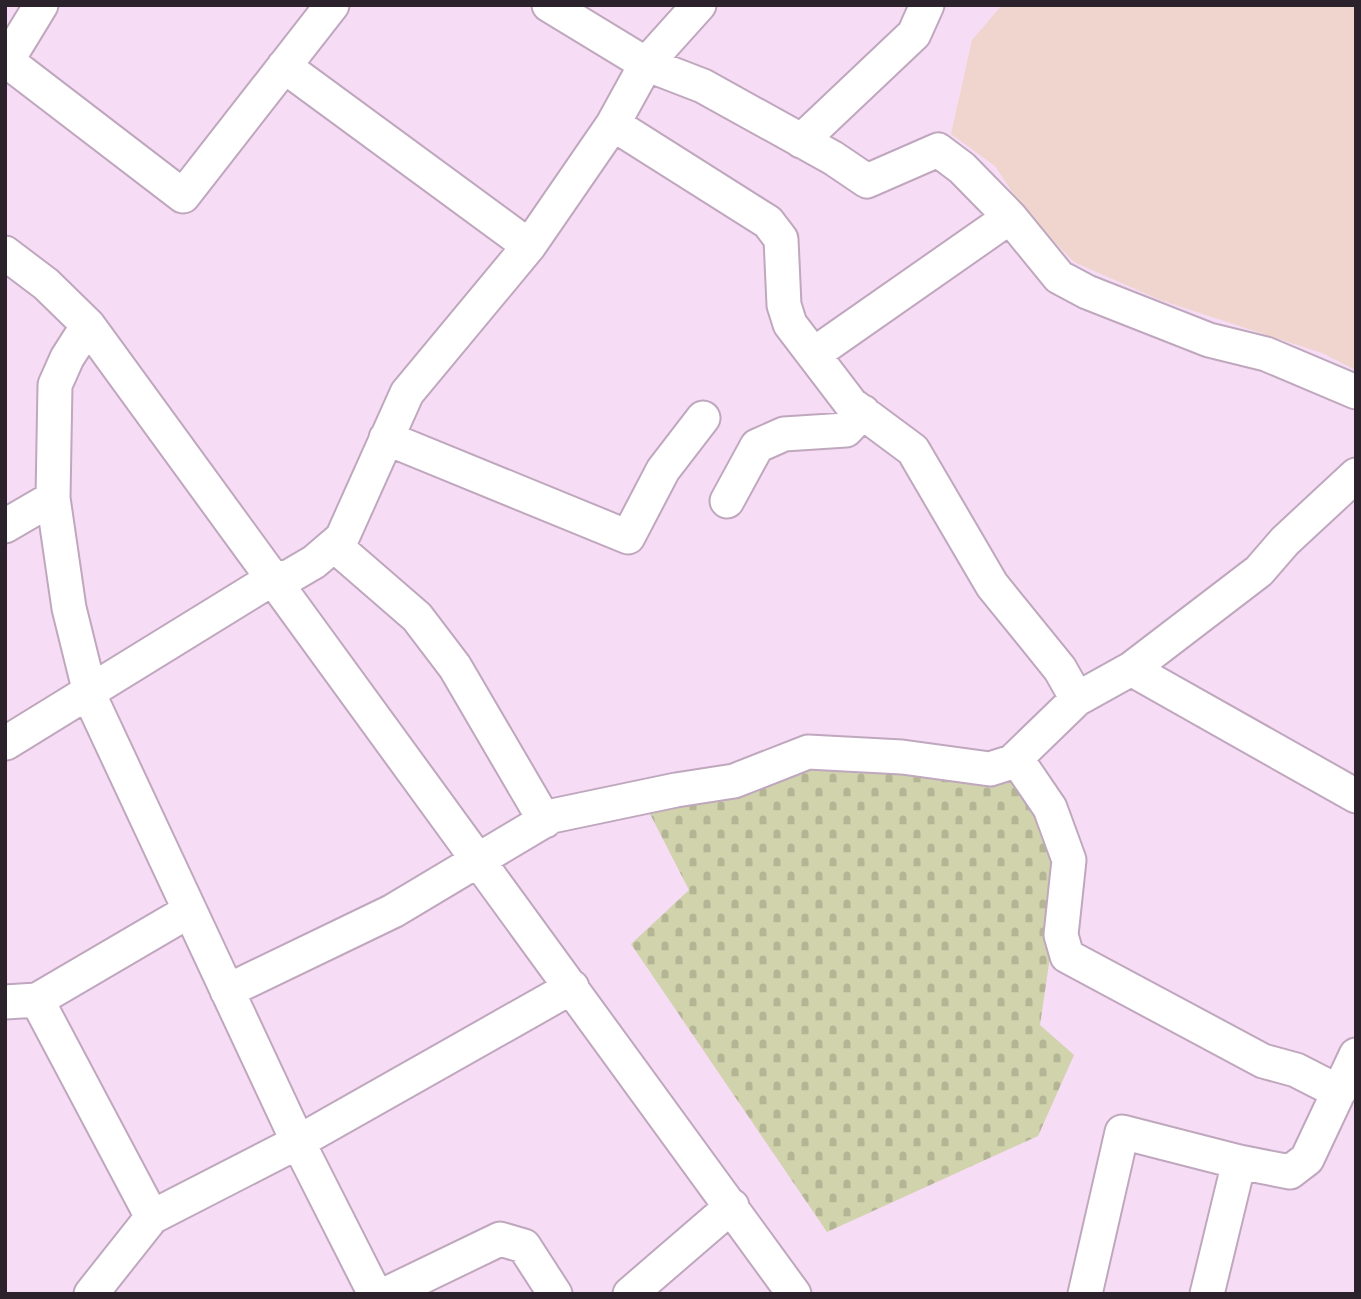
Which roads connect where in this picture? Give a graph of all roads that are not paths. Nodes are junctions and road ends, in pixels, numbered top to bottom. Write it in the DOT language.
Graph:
graph roads {
  1 [pos="41,5"];
  2 [pos="332,5"];
  3 [pos="550,5"];
  4 [pos="699,5"];
  5 [pos="927,5"];
  6 [pos="6,62"];
  7 [pos="646,64"];
  8 [pos="284,66"];
  9 [pos="613,124"];
  10 [pos="801,141"];
  11 [pos="1010,217"];
  12 [pos="530,246"];
  13 [pos="5,253"];
  14 [pos="88,325"];
  15 [pos="814,354"];
  16 [pos="1356,392"];
  17 [pos="863,412"];
  18 [pos="704,418"];
  19 [pos="386,438"];
  20 [pos="1356,475"];
  21 [pos="53,498"];
  22 [pos="727,501"];
  23 [pos="5,526"];
  24 [pos="334,545"];
  25 [pos="272,579"];
  26 [pos="1131,669"];
  27 [pos="90,692"];
  28 [pos="1077,699"];
  29 [pos="6,743"];
  30 [pos="1016,758"];
  31 [pos="1356,796"];
  32 [pos="545,821"];
  33 [pos="476,859"];
  34 [pos="189,911"];
  35 [pos="572,987"];
  36 [pos="227,991"];
  37 [pos="21,1001"];
  38 [pos="1356,1055"];
  39 [pos="1339,1092"];
  40 [pos="298,1142"];
  41 [pos="1239,1162"];
  42 [pos="732,1206"];
  43 [pos="152,1217"];
  44 [pos="91,1294"];
  45 [pos="375,1294"];
  46 [pos="386,1294"];
  47 [pos="555,1294"];
  48 [pos="630,1294"];
  49 [pos="794,1294"];
  50 [pos="1085,1294"];
  51 [pos="1207,1294"];
  1 -- 6 [label="street"];
  2 -- 8 [label="street"];
  3 -- 7 [label="street"];
  4 -- 7 [label="street"];
  5 -- 10 [label="street"];
  6 -- 8 [label="street"];
  7 -- 9 [label="street"];
  7 -- 10 [label="street"];
  8 -- 12 [label="street"];
  9 -- 12 [label="street"];
  9 -- 15 [label="street"];
  10 -- 11 [label="street"];
  11 -- 15 [label="street"];
  11 -- 16 [label="street"];
  12 -- 19 [label="street"];
  13 -- 14 [label="street"];
  14 -- 21 [label="street"];
  14 -- 25 [label="street"];
  15 -- 17 [label="street"];
  17 -- 22 [label="street"];
  17 -- 28 [label="street"];
  18 -- 19 [label="street"];
  19 -- 24 [label="street"];
  20 -- 26 [label="street"];
  21 -- 23 [label="street"];
  21 -- 27 [label="street"];
  24 -- 25 [label="street"];
  24 -- 32 [label="street"];
  25 -- 27 [label="street"];
  25 -- 33 [label="street"];
  26 -- 28 [label="street"];
  26 -- 31 [label="street"];
  27 -- 29 [label="street"];
  27 -- 34 [label="street"];
  28 -- 30 [label="street"];
  30 -- 32 [label="street"];
  30 -- 39 [label="street"];
  32 -- 33 [label="street"];
  33 -- 35 [label="street"];
  33 -- 36 [label="street"];
  34 -- 36 [label="street"];
  34 -- 37 [label="street"];
  35 -- 40 [label="street"];
  35 -- 42 [label="street"];
  36 -- 40 [label="street"];
  37 -- 43 [label="street"];
  38 -- 39 [label="street"];
  39 -- 41 [label="street"];
  40 -- 43 [label="street"];
  40 -- 45 [label="street"];
  41 -- 50 [label="street"];
  41 -- 51 [label="street"];
  42 -- 48 [label="street"];
  42 -- 49 [label="street"];
  43 -- 44 [label="street"];
  46 -- 47 [label="street"];
}
